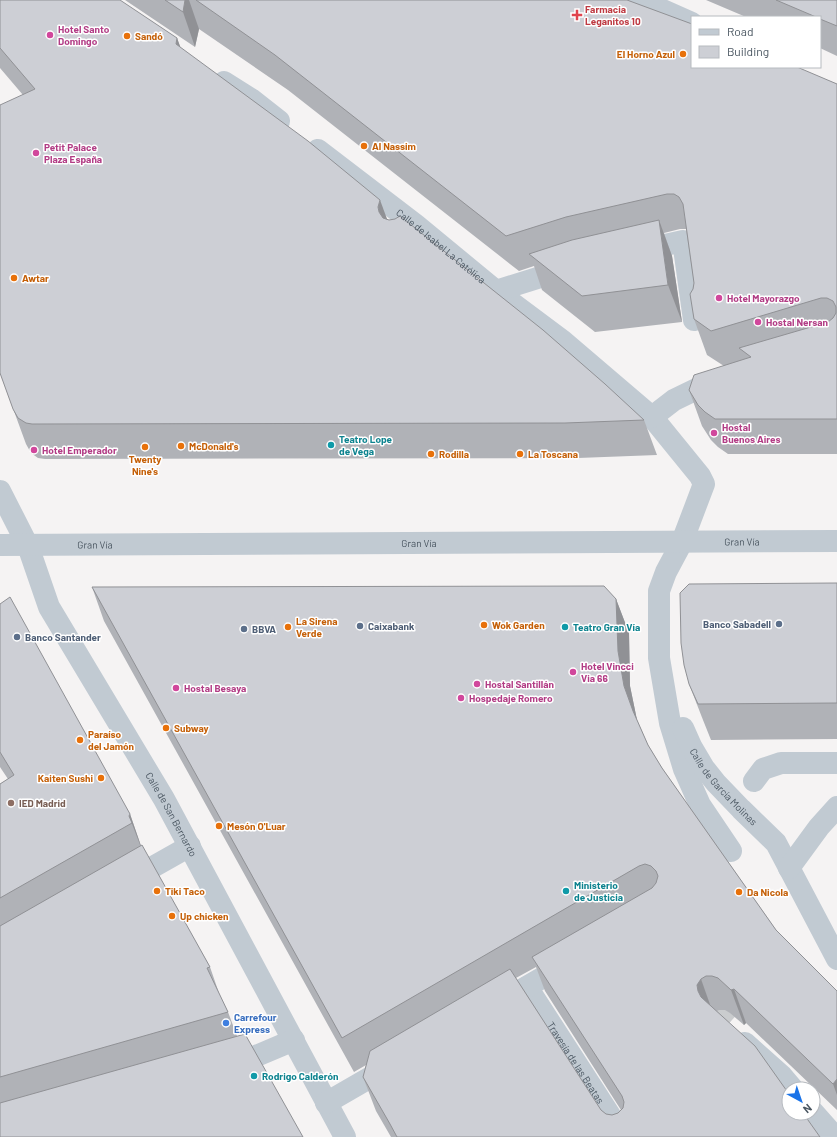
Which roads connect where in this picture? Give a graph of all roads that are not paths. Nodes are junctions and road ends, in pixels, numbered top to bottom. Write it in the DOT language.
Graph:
graph roads {
  1 [pos="640,0"];
  2 [pos="691,22"];
  3 [pos="209,72"];
  4 [pos="416,225"];
  5 [pos="403,243"];
  6 [pos="621,255"];
  7 [pos="582,264"];
  8 [pos="496,291"];
  9 [pos="694,320"];
  10 [pos="738,375"];
  11 [pos="652,417"];
  12 [pos="0,491"];
  13 [pos="837,541"];
  14 [pos="682,542"];
  15 [pos="0,545"];
  16 [pos="28,546"];
  17 [pos="664,592"];
  18 [pos="836,767"];
  19 [pos="754,781"];
  20 [pos="837,807"];
  21 [pos="190,846"];
  22 [pos="731,851"];
  23 [pos="789,868"];
  24 [pos="109,892"];
  25 [pos="582,955"];
  26 [pos="837,959"];
  27 [pos="527,987"];
  28 [pos="481,1014"];
  29 [pos="733,1032"];
  30 [pos="294,1040"];
  31 [pos="407,1056"];
  32 [pos="211,1069"];
  33 [pos="786,1081"];
  34 [pos="326,1103"];
  35 [pos="821,1121"];
  36 [pos="345,1137"];
  37 [pos="624,1137"];
  38 [pos="834,1137"];
  1 -- 2 [label="street"];
  3 -- 4 [label="street, Calle de Isabel La Católica"];
  4 -- 5 [label="street"];
  4 -- 8 [label="street, Calle de Isabel La Católica"];
  6 -- 9 [label="street"];
  7 -- 8 [label="street"];
  8 -- 11 [label="street, Calle de Isabel La Católica"];
  10 -- 11 [label="street"];
  11 -- 14 [label="street, Calle de Isabel La Católica"];
  12 -- 16 [label="street, Calle de San Bernardo"];
  13 -- 14 [label="street, Gran Vía"];
  14 -- 16 [label="street, Gran Vía"];
  14 -- 17 [label="street, Calle de García Molinas"];
  15 -- 16 [label="street, Gran Vía"];
  16 -- 21 [label="street, Calle de San Bernardo"];
  17 -- 22 [label="street"];
  17 -- 23 [label="street, Calle de García Molinas"];
  18 -- 19 [label="street"];
  20 -- 23 [label="street"];
  21 -- 24 [label="street"];
  21 -- 30 [label="street, Calle de San Bernardo"];
  23 -- 26 [label="street, Calle de García Molinas"];
  25 -- 27 [label="street"];
  27 -- 28 [label="street"];
  27 -- 37 [label="street, Travesía de las Beatas"];
  29 -- 33 [label="street"];
  30 -- 32 [label="street"];
  30 -- 34 [label="street, Calle de San Bernardo"];
  31 -- 34 [label="street"];
  34 -- 36 [label="street, Calle de San Bernardo"];
  35 -- 38 [label="street"];
}
